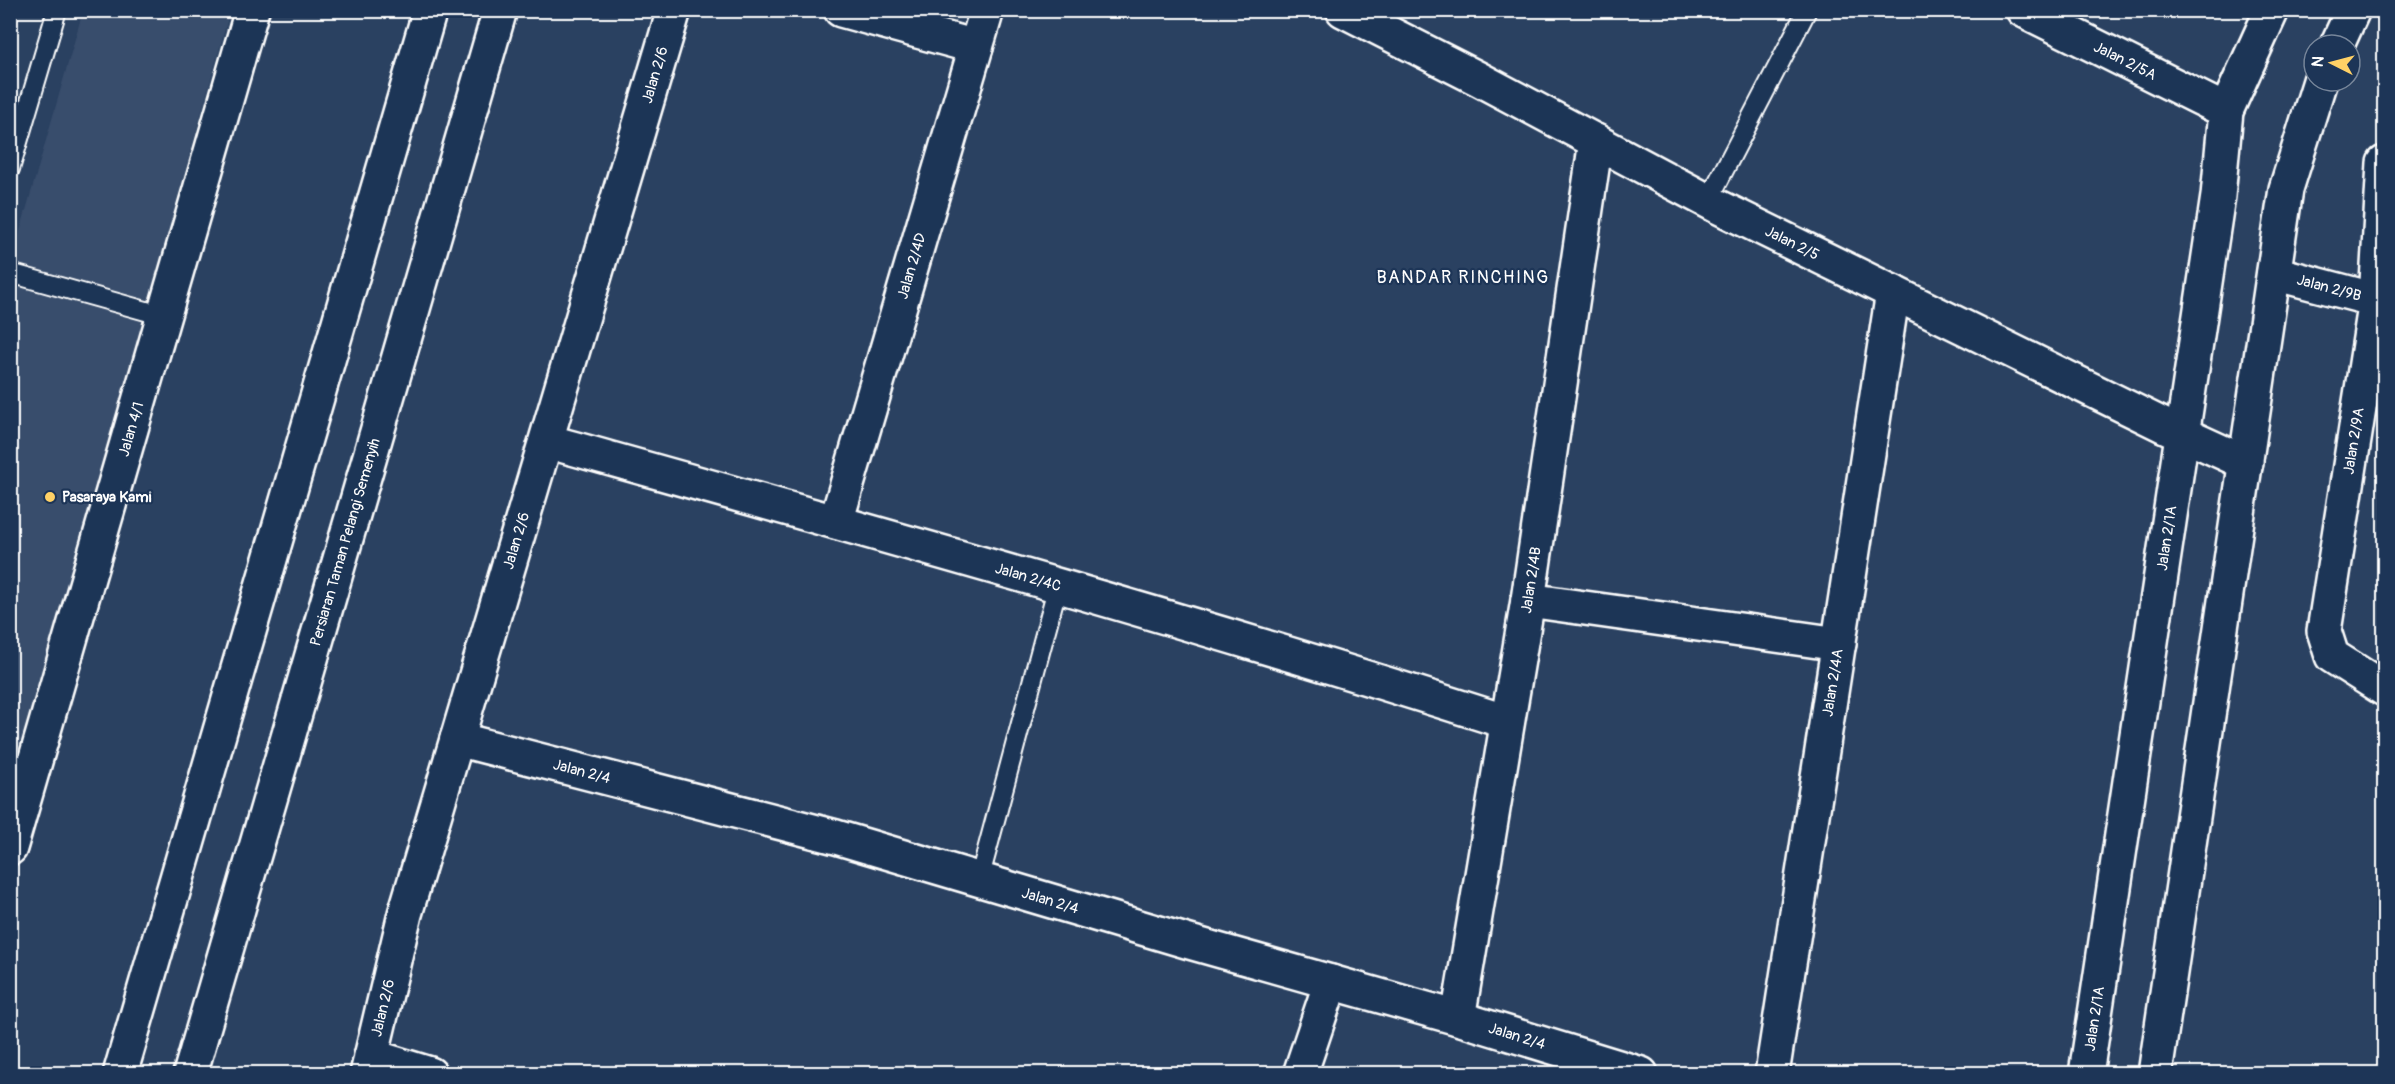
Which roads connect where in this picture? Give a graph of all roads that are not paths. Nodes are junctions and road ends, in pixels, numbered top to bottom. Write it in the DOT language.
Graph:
graph roads {
  1 [pos="57,10"];
  2 [pos="252,10"];
  3 [pos="430,10"];
  4 [pos="674,10"];
  5 [pos="841,10"];
  6 [pos="987,10"];
  7 [pos="1343,10"];
  8 [pos="1808,10"];
  9 [pos="2023,10"];
  10 [pos="2272,10"];
  11 [pos="2353,10"];
  12 [pos="499,11"];
  13 [pos="2342,33"];
  14 [pos="976,47"];
  15 [pos="2316,93"];
  16 [pos="2226,111"];
  17 [pos="1596,141"];
  18 [pos="2385,163"];
  19 [pos="10,170"];
  20 [pos="1708,201"];
  21 [pos="10,273"];
  22 [pos="2274,273"];
  23 [pos="1893,292"];
  24 [pos="2380,302"];
  25 [pos="164,316"];
  26 [pos="2183,435"];
  27 [pos="547,441"];
  28 [pos="2246,463"];
  29 [pos="836,522"];
  30 [pos="1058,585"];
  31 [pos="1528,600"];
  32 [pos="1839,644"];
  33 [pos="2385,689"];
  34 [pos="1507,722"];
  35 [pos="457,739"];
  36 [pos="18,793"];
  37 [pos="10,848"];
  38 [pos="979,880"];
  39 [pos="1331,982"];
  40 [pos="1458,1018"];
  41 [pos="369,1065"];
  42 [pos="120,1074"];
  43 [pos="190,1074"];
  44 [pos="430,1074"];
  45 [pos="1300,1074"];
  46 [pos="1641,1074"];
  47 [pos="1772,1074"];
  48 [pos="2086,1074"];
  49 [pos="2155,1074"];
  1 -- 19 [label="lane"];
  2 -- 25 [label="street, Jalan 4/1"];
  3 -- 42 [label="street"];
  4 -- 27 [label="street, Jalan 2/6"];
  5 -- 14 [label="street"];
  6 -- 14 [label="street, Jalan 2/4D"];
  7 -- 17 [label="street, Jalan 2/5"];
  8 -- 20 [label="lane"];
  9 -- 16 [label="street, Jalan 2/5A"];
  10 -- 16 [label="street, Jalan 2/1A"];
  11 -- 13 [label="street"];
  12 -- 43 [label="street, Persiaran Taman Pelangi Semenyih"];
  14 -- 29 [label="street, Jalan 2/4D"];
  15 -- 22 [label="street"];
  16 -- 26 [label="street, Jalan 2/1A"];
  17 -- 20 [label="street, Jalan 2/5"];
  17 -- 31 [label="street, Jalan 2/4B"];
  18 -- 24 [label="street, Jalan 2/9A"];
  20 -- 23 [label="street, Jalan 2/5"];
  21 -- 25 [label="lane"];
  22 -- 24 [label="street, Jalan 2/9B"];
  22 -- 28 [label="street"];
  23 -- 26 [label="street, Jalan 2/5"];
  23 -- 32 [label="street, Jalan 2/4A"];
  24 -- 33 [label="street, Jalan 2/9A"];
  25 -- 36 [label="street, Jalan 4/1"];
  26 -- 28 [label="street, Jalan 2/5"];
  26 -- 48 [label="street, Jalan 2/1A"];
  27 -- 29 [label="street, Jalan 2/4C"];
  27 -- 35 [label="street, Jalan 2/6"];
  28 -- 49 [label="street"];
  29 -- 30 [label="street, Jalan 2/4C"];
  30 -- 34 [label="street, Jalan 2/4C"];
  30 -- 38 [label="lane"];
  31 -- 32 [label="street"];
  31 -- 34 [label="street, Jalan 2/4B"];
  32 -- 47 [label="street, Jalan 2/4A"];
  34 -- 40 [label="street, Jalan 2/4B"];
  35 -- 38 [label="street, Jalan 2/4"];
  35 -- 41 [label="street, Jalan 2/6"];
  36 -- 37 [label="street, Jalan 4/1"];
  38 -- 39 [label="street, Jalan 2/4"];
  39 -- 40 [label="street, Jalan 2/4"];
  39 -- 45 [label="street"];
  40 -- 46 [label="street, Jalan 2/4"];
  41 -- 44 [label="street"];
}
